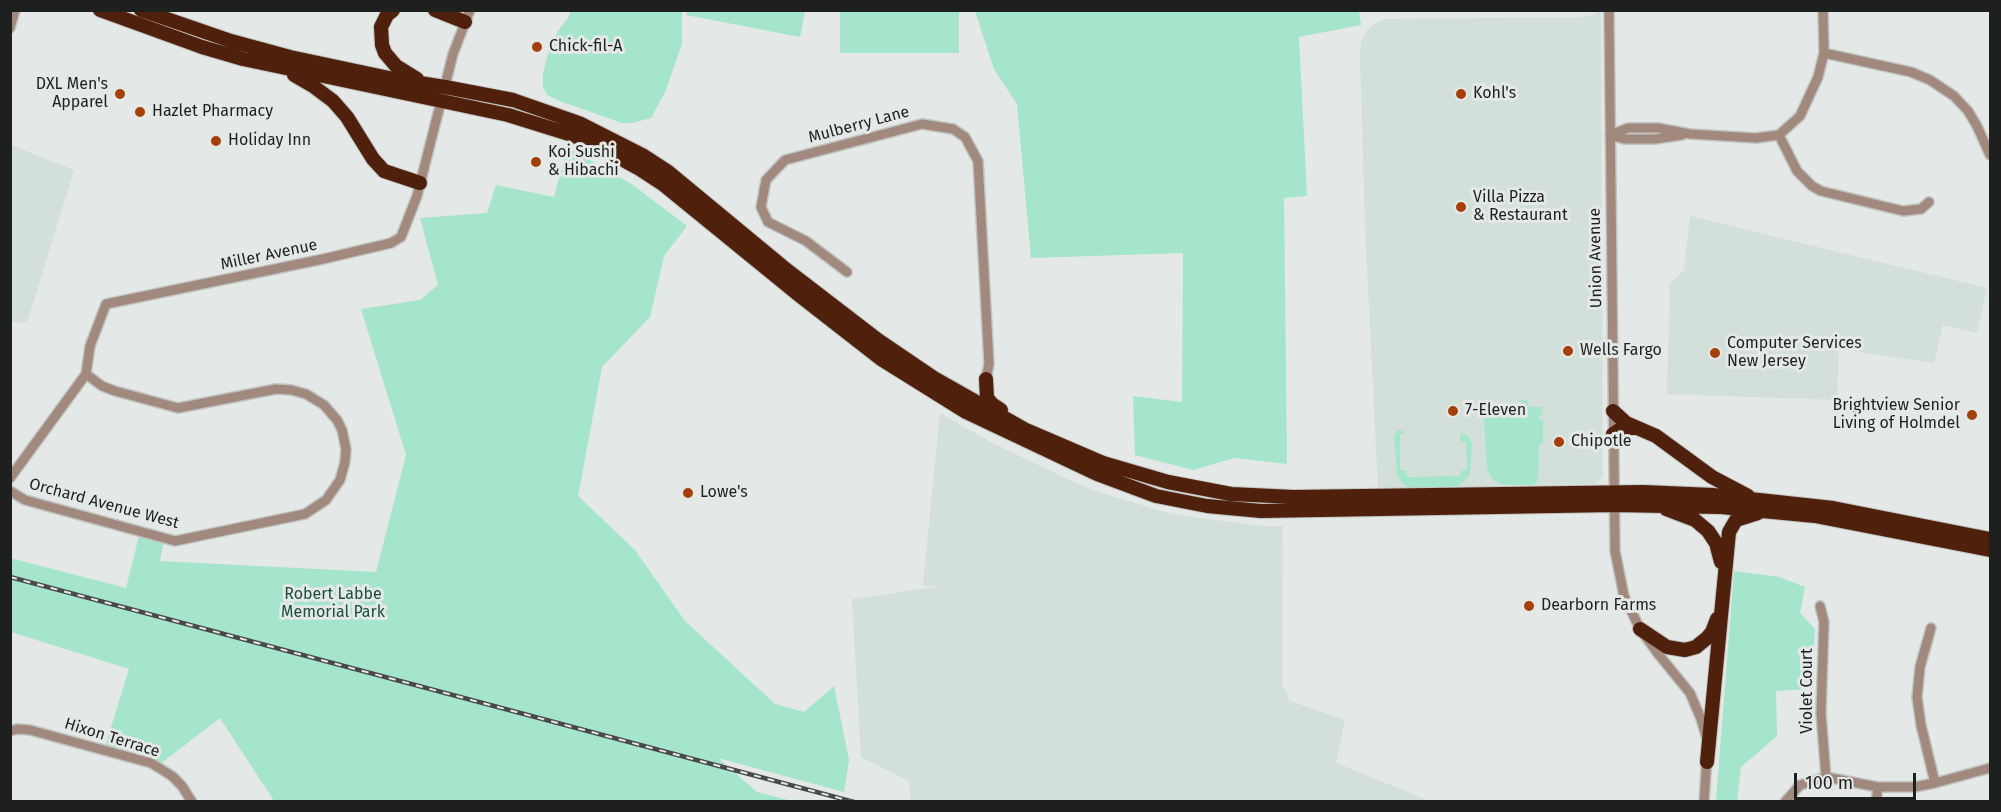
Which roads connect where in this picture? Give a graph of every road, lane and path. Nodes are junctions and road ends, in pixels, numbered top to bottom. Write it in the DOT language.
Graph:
graph roads {
  1 [pos="15,10"];
  2 [pos="100,10"];
  3 [pos="141,10"];
  4 [pos="393,10"];
  5 [pos="435,10"];
  6 [pos="1609,10"];
  7 [pos="1823,10"];
  8 [pos="467,16"];
  9 [pos="10,28"];
  10 [pos="1824,53"];
  11 [pos="278,68"];
  12 [pos="430,85"];
  13 [pos="443,93"];
  14 [pos="1610,135"];
  15 [pos="1779,135"];
  16 [pos="1990,155"];
  17 [pos="420,183"];
  18 [pos="1929,202"];
  19 [pos="847,272"];
  20 [pos="86,374"];
  21 [pos="934,378"];
  22 [pos="986,379"];
  23 [pos="1613,411"];
  24 [pos="1636,428"];
  25 [pos="1026,430"];
  26 [pos="1613,434"];
  27 [pos="10,478"];
  28 [pos="10,492"];
  29 [pos="1613,499"];
  30 [pos="1755,500"];
  31 [pos="1656,505"];
  32 [pos="1767,511"];
  33 [pos="1990,539"];
  34 [pos="1990,550"];
  35 [pos="1724,579"];
  36 [pos="1723,603"];
  37 [pos="1820,606"];
  38 [pos="1931,628"];
  39 [pos="1640,629"];
  40 [pos="10,731"];
  41 [pos="1707,762"];
  42 [pos="1990,768"];
  43 [pos="1826,777"];
  44 [pos="1935,783"];
  45 [pos="1878,787"];
  46 [pos="192,801"];
  47 [pos="1704,801"];
  48 [pos="1785,801"];
  49 [pos="1876,801"];
  1 -- 9 [label="street"];
  2 -- 11 [label="highway"];
  3 -- 12 [label="highway"];
  4 -- 12 [label="highway"];
  5 -- 8 [label="highway"];
  6 -- 14 [label="street, Union Avenue"];
  7 -- 10 [label="street"];
  8 -- 13 [label="street, Miller Avenue"];
  10 -- 15 [label="street"];
  10 -- 16 [label="street"];
  11 -- 13 [label="highway"];
  11 -- 17 [label="highway"];
  12 -- 13 [label="highway"];
  13 -- 17 [label="street, Miller Avenue"];
  13 -- 21 [label="highway"];
  13 -- 29 [label="highway"];
  14 -- 15 [label="street"];
  14 -- 23 [label="street, Union Avenue"];
  15 -- 18 [label="street"];
  17 -- 20 [label="street, Miller Avenue"];
  19 -- 22 [label="street, Mulberry Lane"];
  20 -- 27 [label="street, Miller Avenue"];
  20 -- 28 [label="street, Orchard Avenue West"];
  21 -- 22 [label="highway"];
  21 -- 25 [label="highway"];
  22 -- 25 [label="highway"];
  23 -- 24 [label="highway"];
  23 -- 26 [label="street, Union Avenue"];
  24 -- 26 [label="highway"];
  24 -- 30 [label="highway"];
  25 -- 29 [label="highway"];
  26 -- 29 [label="street, Union Avenue"];
  29 -- 30 [label="highway"];
  29 -- 31 [label="highway"];
  29 -- 39 [label="street"];
  30 -- 33 [label="highway"];
  31 -- 32 [label="highway"];
  31 -- 35 [label="highway"];
  32 -- 34 [label="highway"];
  32 -- 35 [label="highway"];
  35 -- 36 [label="highway"];
  36 -- 39 [label="highway"];
  36 -- 41 [label="highway"];
  37 -- 43 [label="street, Violet Court"];
  38 -- 44 [label="street"];
  39 -- 41 [label="street"];
  40 -- 46 [label="street, Hixon Terrace"];
  41 -- 47 [label="street"];
  42 -- 44 [label="street"];
  43 -- 45 [label="street"];
  43 -- 48 [label="street"];
  44 -- 45 [label="street"];
  45 -- 49 [label="street"];
}
